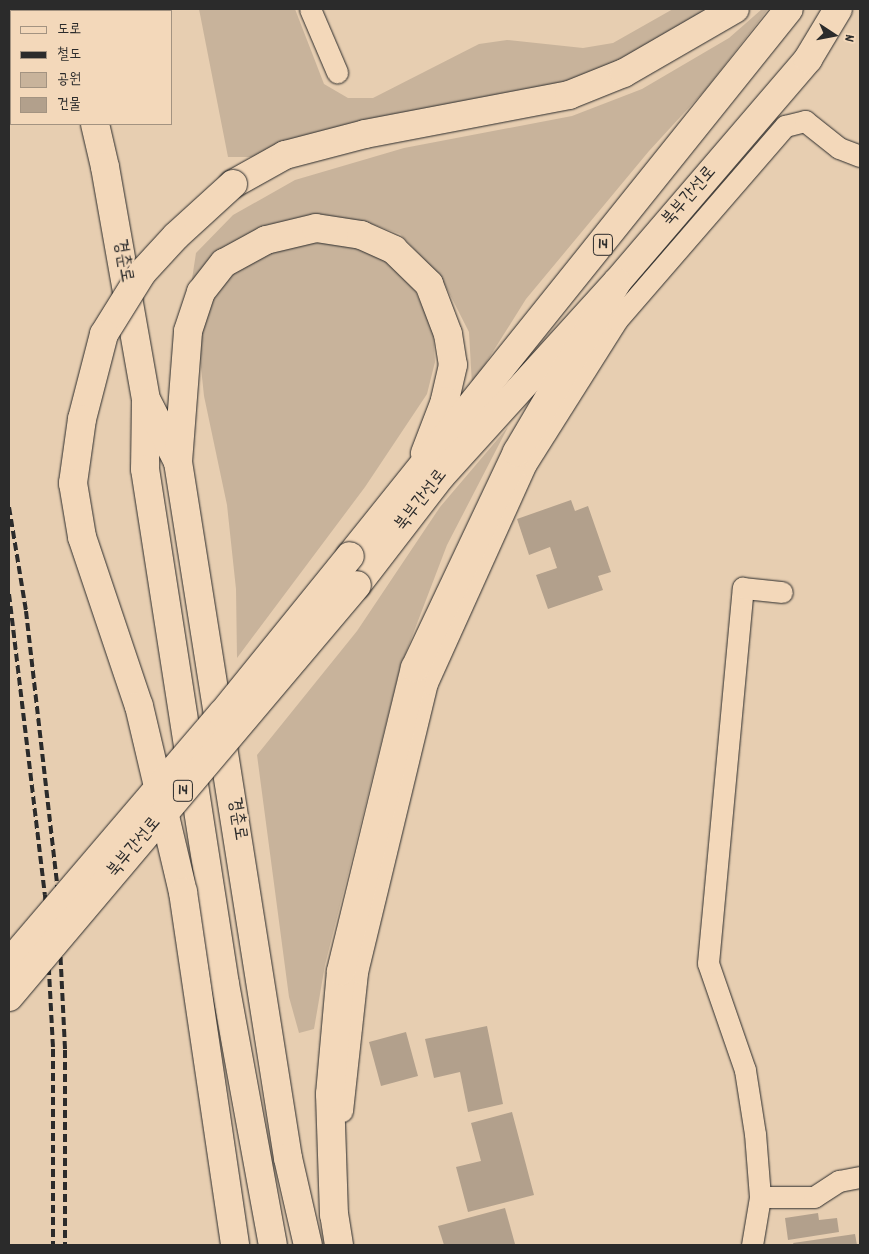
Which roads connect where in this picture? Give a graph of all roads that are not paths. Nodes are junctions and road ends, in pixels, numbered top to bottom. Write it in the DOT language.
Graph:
graph roads {
  1 [pos="310,9"];
  2 [pos="735,9"];
  3 [pos="789,9"];
  4 [pos="838,9"];
  5 [pos="337,72"];
  6 [pos="95,125"];
  7 [pos="860,156"];
  8 [pos="617,282"];
  9 [pos="146,400"];
  10 [pos="178,462"];
  11 [pos="414,480"];
  12 [pos="782,592"];
  13 [pos="9,963"];
  14 [pos="9,997"];
  15 [pos="860,1177"];
  16 [pos="760,1197"];
  17 [pos="235,1245"];
  18 [pos="273,1245"];
  19 [pos="308,1245"];
  20 [pos="340,1245"];
  21 [pos="351,1245"];
  22 [pos="752,1245"];
  1 -- 5 [label="street"];
  2 -- 17 [label="main road, bridge"];
  3 -- 11 [label="main road, 북부간선로 / 14"];
  4 -- 8 [label="main road, 북부간선로 / 14"];
  6 -- 9 [label="main road, 경춘로"];
  7 -- 21 [label="street"];
  8 -- 14 [label="main road, 북부간선로 / 14, bridge"];
  8 -- 20 [label="main road"];
  9 -- 10 [label="main road, 경춘로"];
  9 -- 18 [label="main road, 경춘로"];
  10 -- 11 [label="main road"];
  10 -- 19 [label="main road, 경춘로"];
  11 -- 13 [label="main road, 북부간선로 / 14, bridge"];
  12 -- 16 [label="street"];
  15 -- 16 [label="street"];
  16 -- 22 [label="street"];
}
